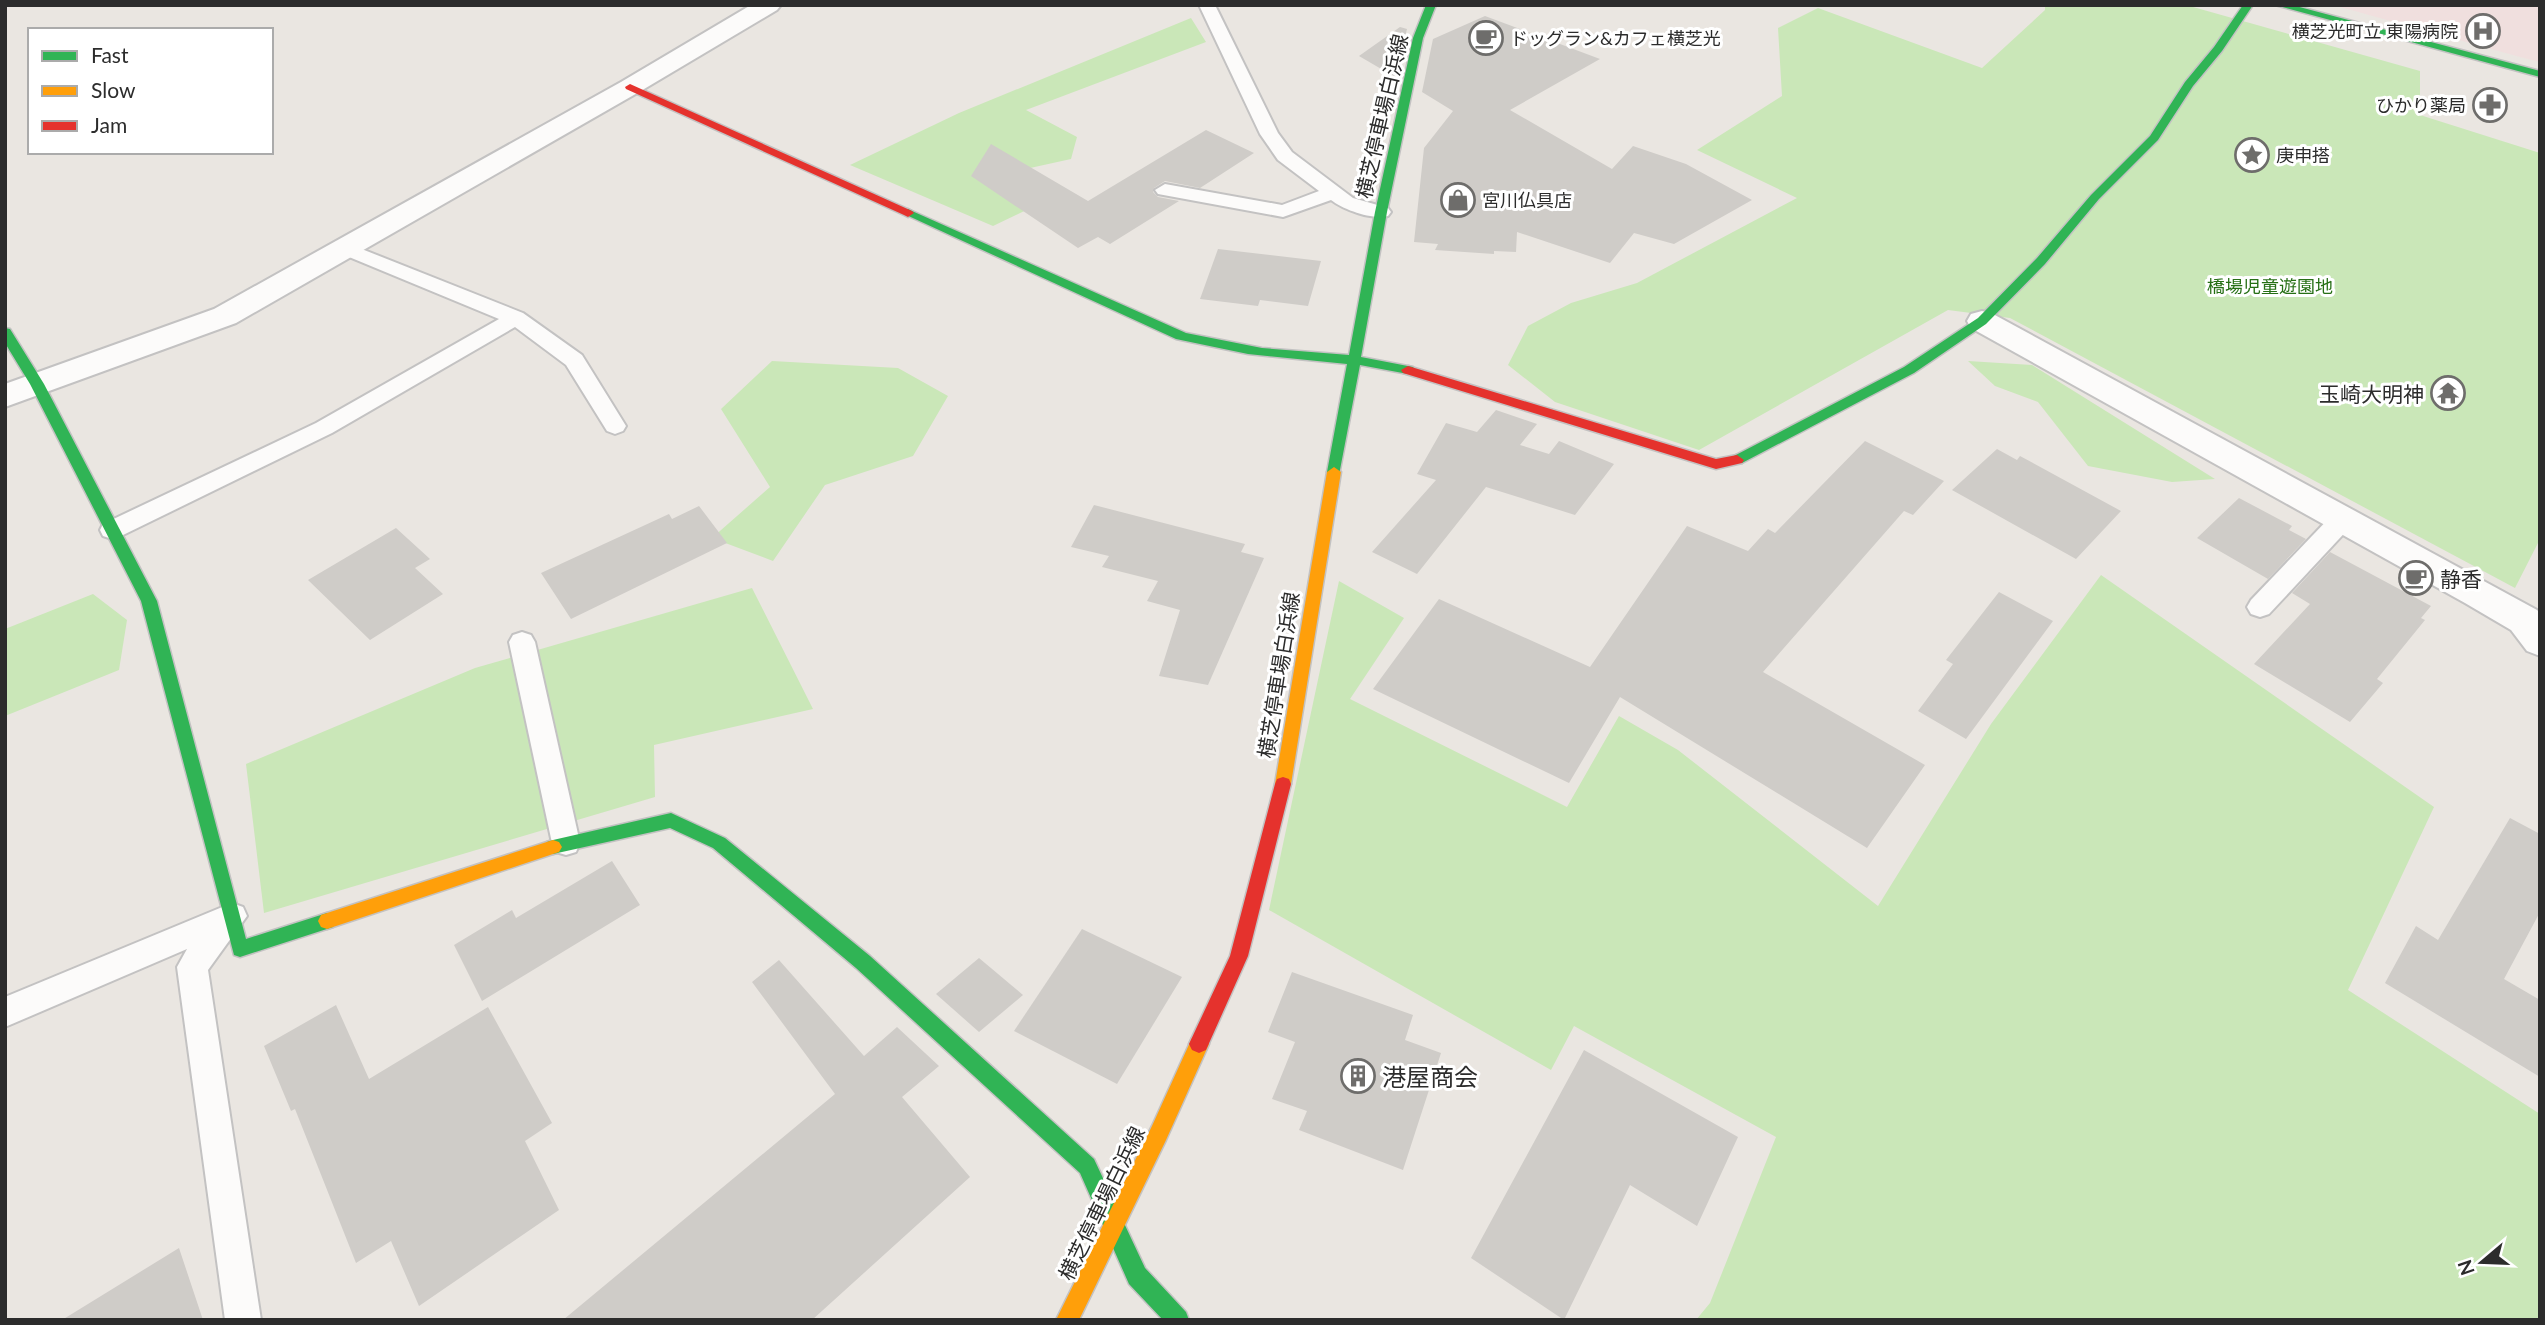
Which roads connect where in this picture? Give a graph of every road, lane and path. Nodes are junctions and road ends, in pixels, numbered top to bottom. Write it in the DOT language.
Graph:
graph roads {
  1 [pos="1207,5"];
  2 [pos="1431,5"];
  3 [pos="2248,5"];
  4 [pos="2280,5"];
  5 [pos="759,7"];
  6 [pos="2540,74"];
  7 [pos="629,87"];
  8 [pos="1165,190"];
  9 [pos="1332,193"];
  10 [pos="1381,212"];
  11 [pos="344,248"];
  12 [pos="516,318"];
  13 [pos="1982,321"];
  14 [pos="5,332"];
  15 [pos="1354,360"];
  16 [pos="37,384"];
  17 [pos="5,396"];
  18 [pos="615,426"];
  19 [pos="2343,519"];
  20 [pos="112,530"];
  21 [pos="2260,607"];
  22 [pos="2540,640"];
  23 [pos="522,642"];
  24 [pos="566,842"];
  25 [pos="232,916"];
  26 [pos="5,1012"];
  27 [pos="1112,1227"];
  28 [pos="243,1320"];
  29 [pos="1067,1320"];
  30 [pos="1178,1320"];
  1 -- 9 [label="lane"];
  2 -- 10 [label="street, 横芝停車場白浜線"];
  3 -- 13 [label="street"];
  4 -- 6 [label="street"];
  5 -- 7 [label="street"];
  7 -- 11 [label="street"];
  7 -- 15 [label="street"];
  8 -- 9 [label="lane"];
  9 -- 10 [label="lane"];
  10 -- 15 [label="street, 横芝停車場白浜線"];
  11 -- 12 [label="lane"];
  11 -- 16 [label="street"];
  12 -- 18 [label="lane"];
  12 -- 20 [label="lane"];
  13 -- 15 [label="street"];
  13 -- 19 [label="street"];
  14 -- 16 [label="street"];
  15 -- 27 [label="street, 横芝停車場白浜線"];
  16 -- 17 [label="street"];
  16 -- 20 [label="street"];
  19 -- 21 [label="lane"];
  19 -- 22 [label="street"];
  20 -- 25 [label="street"];
  23 -- 24 [label="lane"];
  24 -- 25 [label="street"];
  24 -- 27 [label="street"];
  25 -- 26 [label="lane"];
  25 -- 28 [label="lane"];
  27 -- 29 [label="street, 横芝停車場白浜線"];
  27 -- 30 [label="street"];
}
